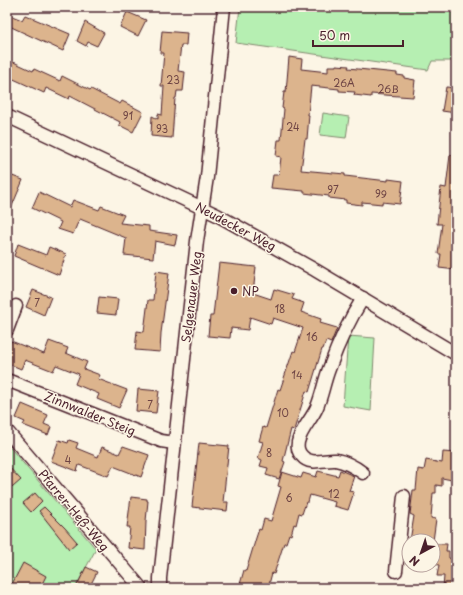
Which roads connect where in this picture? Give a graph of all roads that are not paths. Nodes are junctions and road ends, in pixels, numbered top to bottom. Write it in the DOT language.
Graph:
graph roads {
  1 [pos="224,7"];
  2 [pos="7,116"];
  3 [pos="203,207"];
  4 [pos="363,298"];
  5 [pos="16,306"];
  6 [pos="7,330"];
  7 [pos="456,354"];
  8 [pos="7,380"];
  9 [pos="7,432"];
  10 [pos="174,443"];
  11 [pos="363,473"];
  12 [pos="404,496"];
  13 [pos="396,571"];
  14 [pos="141,588"];
  15 [pos="160,588"];
  1 -- 3 [label="street, Selgenauer Weg"];
  2 -- 3 [label="street, Neudecker Weg"];
  3 -- 4 [label="street, Neudecker Weg"];
  3 -- 10 [label="street, Selgenauer Weg"];
  4 -- 7 [label="street, Neudecker Weg"];
  4 -- 11 [label="street"];
  5 -- 6 [label="street"];
  8 -- 10 [label="street, Zinnwalder Steig"];
  9 -- 14 [label="street, Pfarrer-Heß-Weg"];
  10 -- 15 [label="street, Selgenauer Weg"];
  12 -- 13 [label="street"];
}
